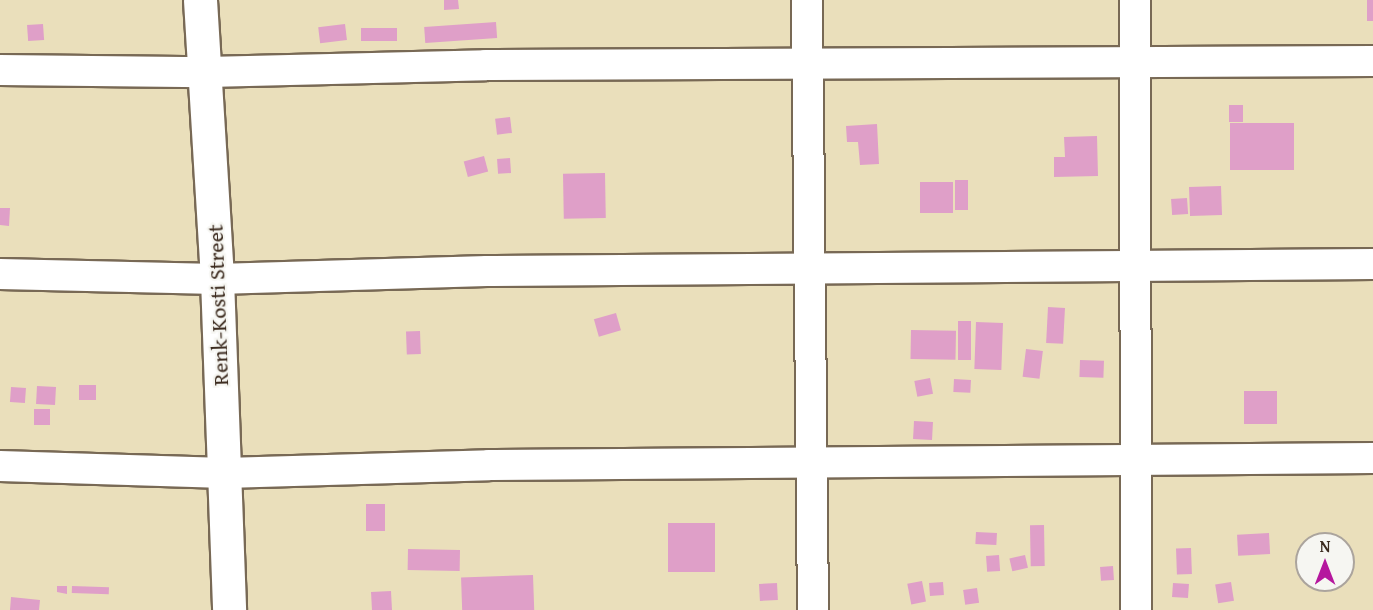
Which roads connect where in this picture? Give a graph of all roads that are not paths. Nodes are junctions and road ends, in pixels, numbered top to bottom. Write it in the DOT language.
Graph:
graph roads {
  1 [pos="200,0"];
  2 [pos="807,0"];
  3 [pos="1135,0"];
  4 [pos="1135,62"];
  5 [pos="1373,62"];
  6 [pos="808,64"];
  7 [pos="0,70"];
  8 [pos="207,72"];
  9 [pos="1373,264"];
  10 [pos="1136,266"];
  11 [pos="810,269"];
  12 [pos="0,274"];
  13 [pos="217,279"];
  14 [pos="1373,458"];
  15 [pos="1136,460"];
  16 [pos="812,463"];
  17 [pos="0,466"];
  18 [pos="225,473"];
  19 [pos="229,610"];
  20 [pos="813,610"];
  21 [pos="1136,610"];
  1 -- 8 [label="main road, Renk-Kosti Street"];
  2 -- 6 [label="street"];
  3 -- 4 [label="street"];
  4 -- 5 [label="street"];
  4 -- 6 [label="street"];
  4 -- 10 [label="street"];
  6 -- 8 [label="street"];
  6 -- 11 [label="street"];
  7 -- 8 [label="street"];
  8 -- 13 [label="main road, Renk-Kosti Street"];
  9 -- 10 [label="street"];
  10 -- 11 [label="street"];
  10 -- 15 [label="street"];
  11 -- 13 [label="street"];
  11 -- 16 [label="street"];
  12 -- 13 [label="street"];
  13 -- 18 [label="main road, Renk-Kosti Street"];
  14 -- 15 [label="street"];
  15 -- 16 [label="street"];
  15 -- 21 [label="street"];
  16 -- 18 [label="street"];
  16 -- 20 [label="street"];
  17 -- 18 [label="street"];
  18 -- 19 [label="main road, Renk-Kosti Street"];
}
